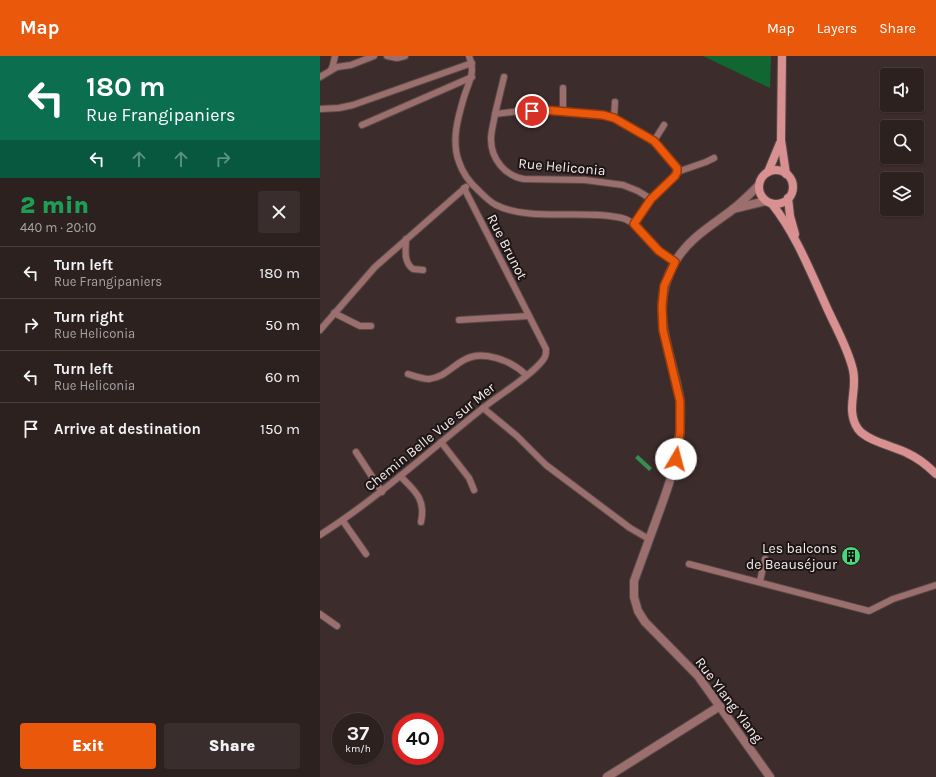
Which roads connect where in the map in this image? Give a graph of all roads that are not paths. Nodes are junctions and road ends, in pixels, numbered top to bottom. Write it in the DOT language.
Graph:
graph roads {
  1 [pos="334,56"];
  2 [pos="374,56"];
  3 [pos="387,56"];
  4 [pos="406,56"];
  5 [pos="469,56"];
  6 [pos="782,56"];
  7 [pos="472,63"];
  8 [pos="331,70"];
  9 [pos="320,77"];
  10 [pos="472,77"];
  11 [pos="504,77"];
  12 [pos="563,88"];
  13 [pos="615,102"];
  14 [pos="320,109"];
  15 [pos="564,112"];
  16 [pos="495,114"];
  17 [pos="614,118"];
  18 [pos="362,125"];
  19 [pos="664,125"];
  20 [pos="781,140"];
  21 [pos="654,141"];
  22 [pos="714,158"];
  23 [pos="677,172"];
  24 [pos="768,172"];
  25 [pos="786,174"];
  26 [pos="470,183"];
  27 [pos="759,185"];
  28 [pos="464,188"];
  29 [pos="788,198"];
  30 [pos="651,199"];
  31 [pos="769,202"];
  32 [pos="733,210"];
  33 [pos="634,224"];
  34 [pos="406,239"];
  35 [pos="801,253"];
  36 [pos="675,262"];
  37 [pos="423,270"];
  38 [pos="334,313"];
  39 [pos="528,316"];
  40 [pos="459,320"];
  41 [pos="371,326"];
  42 [pos="320,330"];
  43 [pos="546,349"];
  44 [pos="408,374"];
  45 [pos="526,375"];
  46 [pos="483,408"];
  47 [pos="441,442"];
  48 [pos="356,452"];
  49 [pos="936,474"];
  50 [pos="400,476"];
  51 [pos="474,490"];
  52 [pos="382,492"];
  53 [pos="343,521"];
  54 [pos="421,522"];
  55 [pos="320,536"];
  56 [pos="649,539"];
  57 [pos="366,554"];
  58 [pos="765,559"];
  59 [pos="689,564"];
  60 [pos="760,581"];
  61 [pos="936,585"];
  62 [pos="321,617"];
  63 [pos="337,626"];
  64 [pos="720,706"];
  65 [pos="607,777"];
  66 [pos="770,777"];
  1 -- 8 [label="street"];
  2 -- 8 [label="street"];
  3 -- 4 [label="street"];
  5 -- 7 [label="street"];
  6 -- 20 [label="main road"];
  7 -- 10 [label="street"];
  7 -- 14 [label="street"];
  8 -- 9 [label="street"];
  10 -- 18 [label="street"];
  10 -- 26 [label="street"];
  11 -- 16 [label="street, Rue Heliconia"];
  12 -- 15 [label="street"];
  13 -- 17 [label="street"];
  15 -- 16 [label="street"];
  15 -- 17 [label="street"];
  16 -- 30 [label="street, Rue Heliconia"];
  17 -- 21 [label="street"];
  19 -- 21 [label="street"];
  20 -- 24 [label="main road"];
  20 -- 25 [label="main road"];
  21 -- 23 [label="street"];
  22 -- 23 [label="street"];
  23 -- 30 [label="street"];
  24 -- 25 [label="main road"];
  24 -- 27 [label="main road"];
  25 -- 29 [label="main road"];
  26 -- 28 [label="street"];
  26 -- 33 [label="street"];
  27 -- 31 [label="main road"];
  27 -- 32 [label="street"];
  28 -- 34 [label="street"];
  28 -- 39 [label="street, Rue Brunot"];
  29 -- 31 [label="main road"];
  29 -- 35 [label="main road"];
  30 -- 33 [label="street"];
  31 -- 32 [label="street"];
  31 -- 35 [label="main road"];
  32 -- 36 [label="street, Rue Ylang Ylang"];
  33 -- 36 [label="street"];
  34 -- 37 [label="street"];
  34 -- 38 [label="street"];
  35 -- 49 [label="main road"];
  36 -- 56 [label="street, Rue Ylang Ylang"];
  38 -- 41 [label="street"];
  38 -- 42 [label="street"];
  39 -- 40 [label="street"];
  39 -- 43 [label="street, Rue Brunot"];
  43 -- 45 [label="street, Chemin Belle Vue sur Mer"];
  44 -- 45 [label="street"];
  45 -- 46 [label="street, Chemin Belle Vue sur Mer"];
  46 -- 47 [label="street, Chemin Belle Vue sur Mer"];
  46 -- 56 [label="street"];
  47 -- 50 [label="street, Chemin Belle Vue sur Mer"];
  47 -- 51 [label="street"];
  48 -- 52 [label="street"];
  50 -- 52 [label="street, Chemin Belle Vue sur Mer"];
  50 -- 54 [label="street"];
  52 -- 53 [label="street, Chemin Belle Vue sur Mer"];
  53 -- 55 [label="street, Chemin Belle Vue sur Mer"];
  53 -- 57 [label="street"];
  56 -- 64 [label="street, Rue Ylang Ylang"];
  58 -- 60 [label="street"];
  59 -- 60 [label="street"];
  60 -- 61 [label="street"];
  62 -- 63 [label="street"];
  64 -- 65 [label="street"];
  64 -- 66 [label="street, Rue Ylang Ylang"];
}
